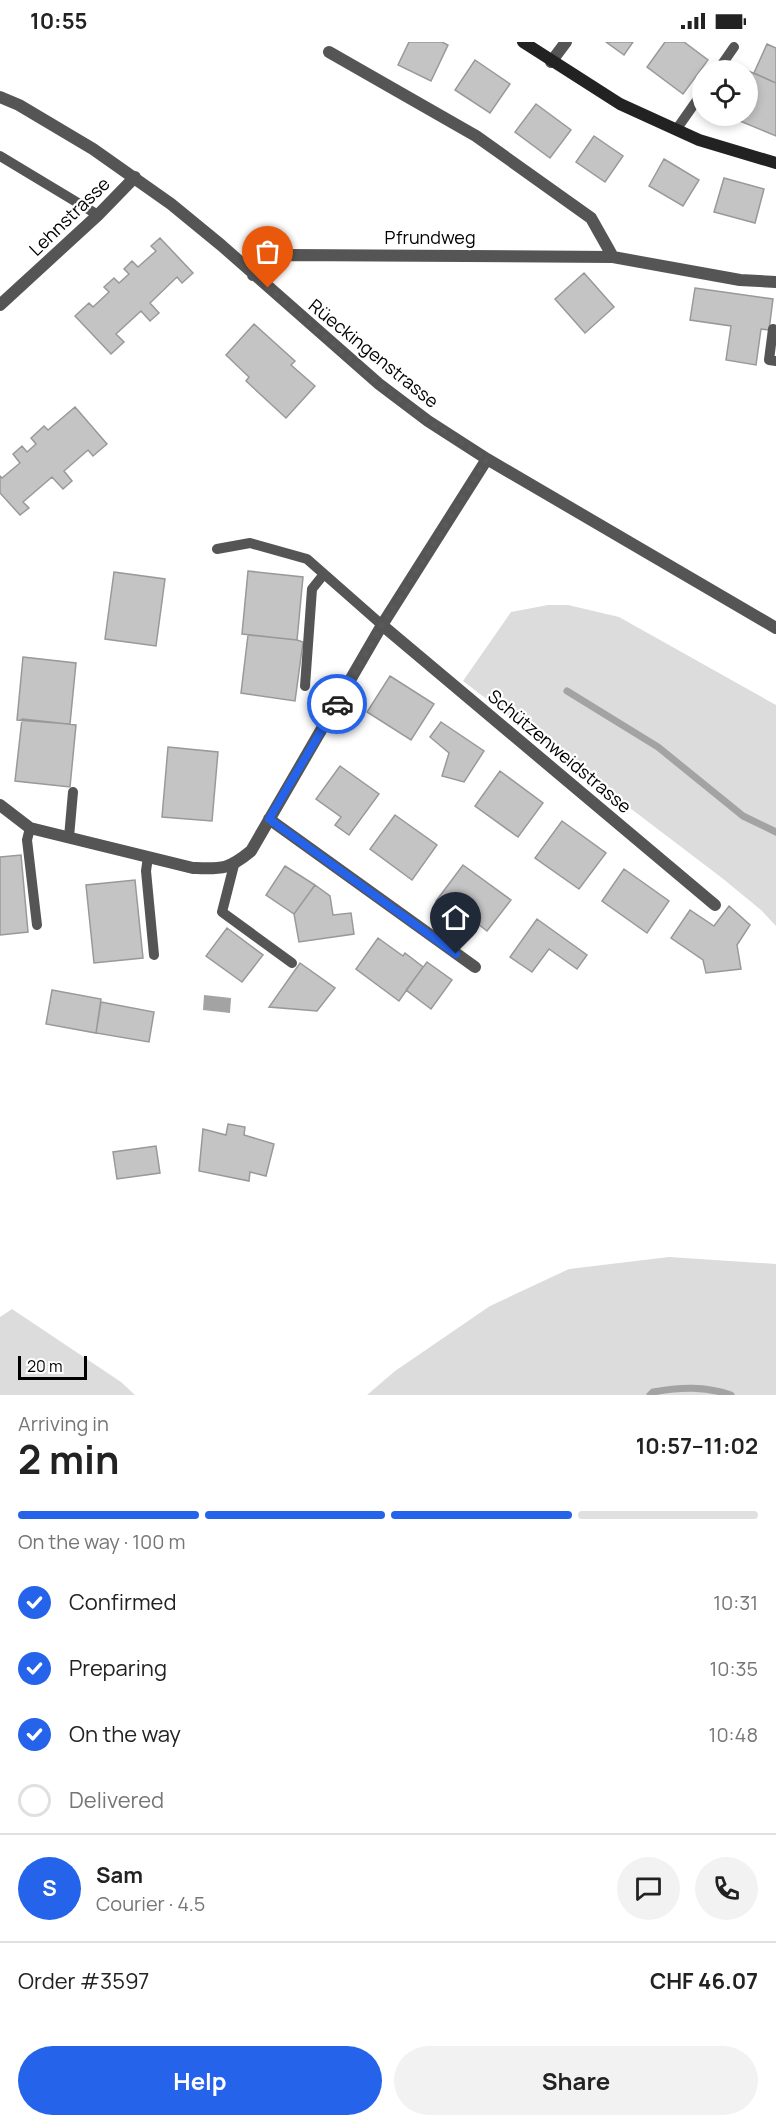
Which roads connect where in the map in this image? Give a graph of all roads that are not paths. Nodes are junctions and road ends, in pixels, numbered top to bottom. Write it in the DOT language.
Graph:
graph roads {
  1 [pos="522,42"];
  2 [pos="566,42"];
  3 [pos="734,47"];
  4 [pos="329,52"];
  5 [pos="725,60"];
  6 [pos="551,62"];
  7 [pos="0,97"];
  8 [pos="692,107"];
  9 [pos="676,130"];
  10 [pos="0,156"];
  11 [pos="776,163"];
  12 [pos="135,177"];
  13 [pos="98,215"];
  14 [pos="613,257"];
  15 [pos="254,275"];
  16 [pos="776,282"];
  17 [pos="0,305"];
  18 [pos="773,329"];
  19 [pos="776,361"];
  20 [pos="487,459"];
  21 [pos="218,549"];
  22 [pos="324,574"];
  23 [pos="382,625"];
  24 [pos="776,628"];
  25 [pos="305,686"];
  26 [pos="74,792"];
  27 [pos="0,806"];
  28 [pos="269,819"];
  29 [pos="30,828"];
  30 [pos="69,837"];
  31 [pos="148,857"];
  32 [pos="234,865"];
  33 [pos="715,905"];
  34 [pos="37,925"];
  35 [pos="154,955"];
  36 [pos="292,963"];
  37 [pos="475,967"];
  1 -- 6 [label="street"];
  2 -- 6 [label="street"];
  3 -- 5 [label="lane"];
  4 -- 14 [label="street"];
  6 -- 9 [label="street"];
  7 -- 12 [label="street, Rüeckingenstrasse"];
  8 -- 9 [label="lane"];
  9 -- 11 [label="street"];
  10 -- 13 [label="lane"];
  12 -- 13 [label="street, Lehnstrasse"];
  12 -- 15 [label="street, Rüeckingenstrasse"];
  13 -- 17 [label="street, Lehnstrasse"];
  14 -- 15 [label="street, Pfrundweg"];
  14 -- 16 [label="street, Pfrundweg"];
  15 -- 20 [label="street, Rüeckingenstrasse"];
  18 -- 19 [label="lane"];
  20 -- 23 [label="street"];
  20 -- 24 [label="street, Rüeckingenstrasse"];
  21 -- 22 [label="lane"];
  22 -- 23 [label="lane"];
  22 -- 25 [label="lane"];
  23 -- 28 [label="street"];
  23 -- 33 [label="street, Schützenweidstrasse"];
  26 -- 30 [label="lane"];
  27 -- 29 [label="street"];
  28 -- 32 [label="street"];
  28 -- 37 [label="street"];
  29 -- 30 [label="street"];
  29 -- 34 [label="lane"];
  30 -- 31 [label="street"];
  31 -- 32 [label="street"];
  31 -- 35 [label="lane"];
  32 -- 36 [label="lane"];
}
